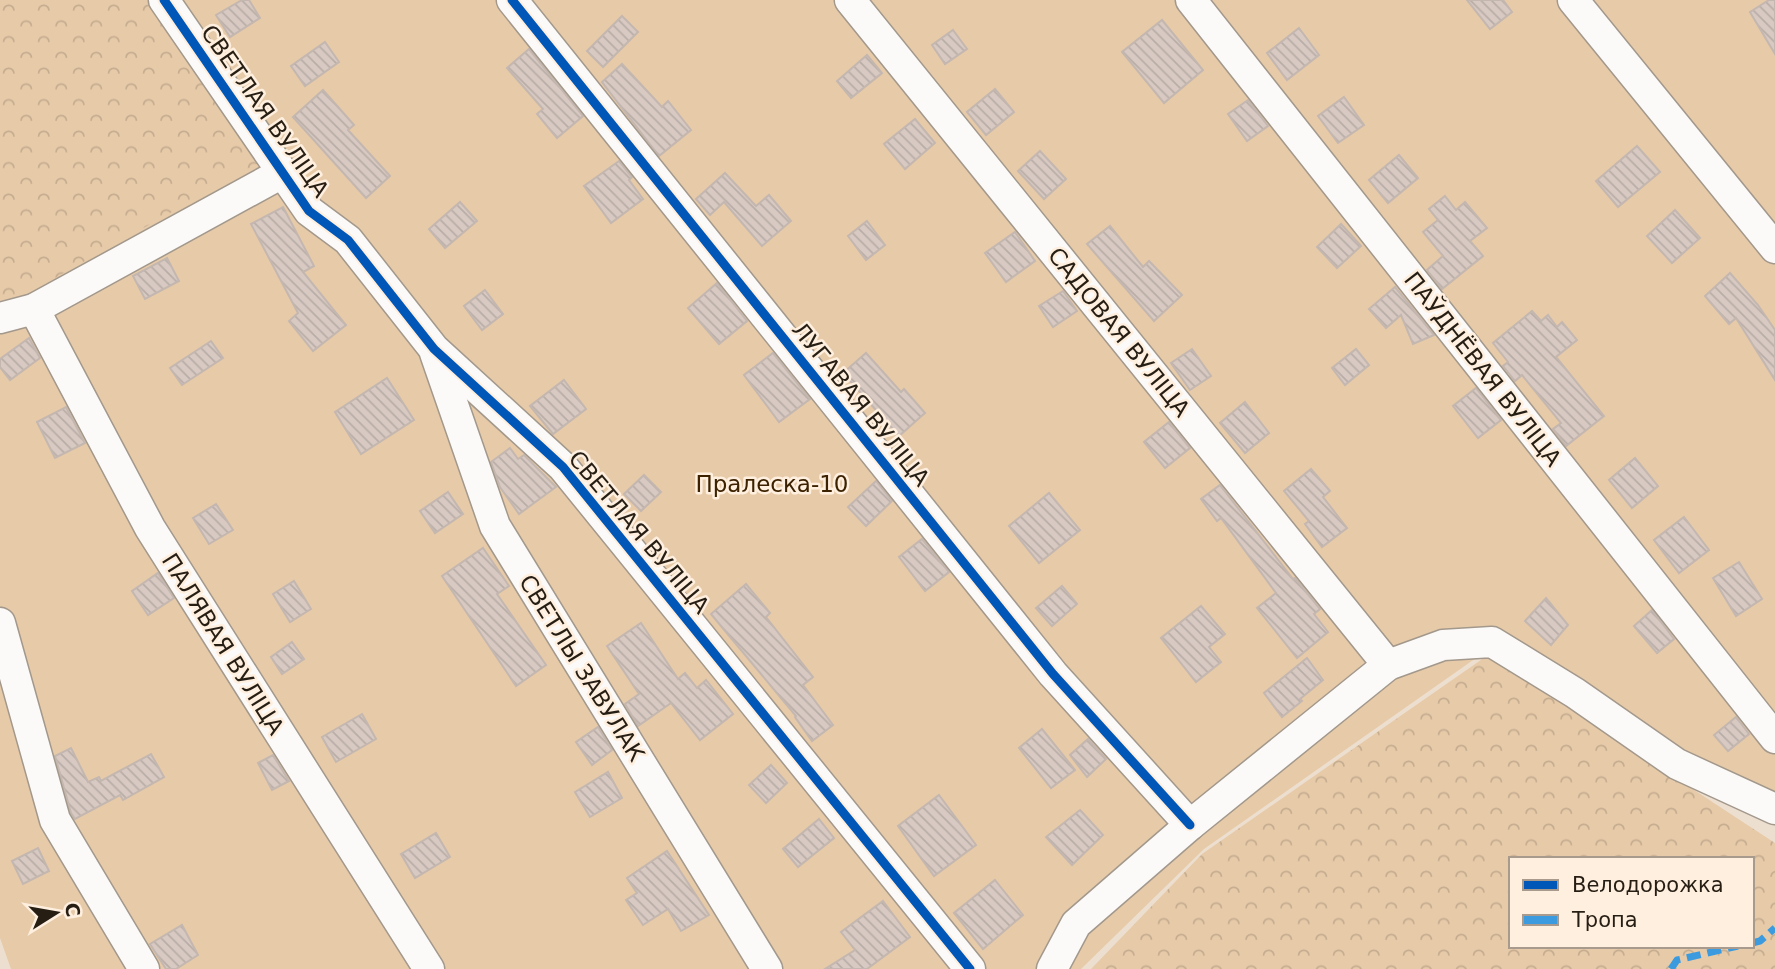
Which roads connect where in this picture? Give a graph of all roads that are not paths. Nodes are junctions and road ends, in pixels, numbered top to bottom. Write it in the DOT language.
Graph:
graph roads {
  1 [pos="164,0"];
  2 [pos="512,0"];
  3 [pos="850,0"];
  4 [pos="1191,0"];
  5 [pos="1573,0"];
  6 [pos="282,173"];
  7 [pos="1775,247"];
  8 [pos="34,309"];
  9 [pos="0,318"];
  10 [pos="434,349"];
  11 [pos="0,622"];
  12 [pos="1388,665"];
  13 [pos="1775,738"];
  14 [pos="1775,809"];
  15 [pos="1190,825"];
  16 [pos="144,969"];
  17 [pos="429,969"];
  18 [pos="767,969"];
  19 [pos="970,969"];
  20 [pos="1052,969"];
  1 -- 6 [label="street, СВЕТЛАЯ ВУЛІЦА"];
  2 -- 15 [label="street, ЛУГАВАЯ ВУЛІЦА"];
  3 -- 12 [label="street, САДОВАЯ ВУЛІЦА"];
  4 -- 13 [label="street, ПАЎДНЁВАЯ ВУЛІЦА"];
  5 -- 7 [label="street"];
  6 -- 8 [label="street"];
  6 -- 10 [label="street, СВЕТЛАЯ ВУЛІЦА"];
  8 -- 9 [label="street"];
  8 -- 17 [label="street, ПАЛЯВАЯ ВУЛІЦА"];
  10 -- 18 [label="street, СВЕТЛЫ ЗАВУЛАК"];
  10 -- 19 [label="street, СВЕТЛАЯ ВУЛІЦА"];
  11 -- 16 [label="street"];
  12 -- 14 [label="street"];
  12 -- 15 [label="street"];
  15 -- 20 [label="street"];
}
